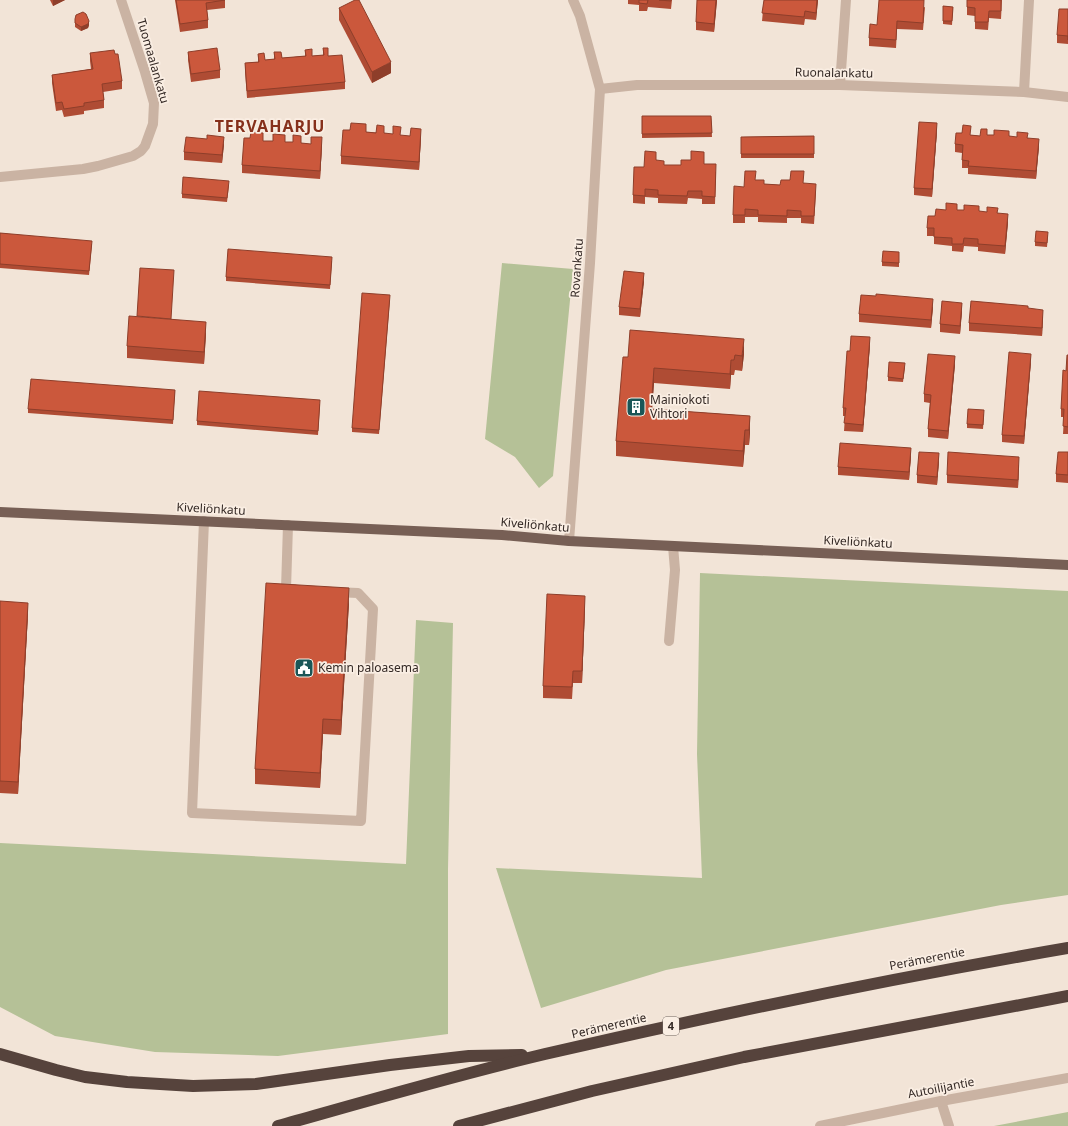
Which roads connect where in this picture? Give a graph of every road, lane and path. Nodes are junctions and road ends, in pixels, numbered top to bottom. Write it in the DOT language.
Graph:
graph roads {
  1 [pos="121,0"];
  2 [pos="573,0"];
  3 [pos="846,0"];
  4 [pos="1029,0"];
  5 [pos="840,85"];
  6 [pos="600,89"];
  7 [pos="1024,92"];
  8 [pos="1068,97"];
  9 [pos="0,177"];
  10 [pos="0,512"];
  11 [pos="204,521"];
  12 [pos="288,525"];
  13 [pos="569,541"];
  14 [pos="673,546"];
  15 [pos="1068,565"];
  16 [pos="307,590"];
  17 [pos="322,591"];
  18 [pos="669,641"];
  19 [pos="1068,948"];
  20 [pos="1068,996"];
  21 [pos="0,1054"];
  22 [pos="545,1054"];
  23 [pos="1068,1078"];
  24 [pos="941,1101"];
  25 [pos="278,1126"];
  26 [pos="459,1126"];
  27 [pos="820,1126"];
  28 [pos="949,1126"];
  1 -- 9 [label="street, Tuomaalankatu"];
  2 -- 6 [label="street, Rovankatu"];
  3 -- 5 [label="street"];
  4 -- 7 [label="street"];
  5 -- 6 [label="street, Ruonalankatu"];
  5 -- 7 [label="street, Ruonalankatu"];
  6 -- 13 [label="street, Rovankatu"];
  7 -- 8 [label="street, Ruonalankatu"];
  10 -- 11 [label="main road, Kiveliönkatu"];
  11 -- 12 [label="main road, Kiveliönkatu"];
  11 -- 17 [label="street"];
  12 -- 13 [label="main road, Kiveliönkatu"];
  12 -- 16 [label="street"];
  13 -- 14 [label="main road, Kiveliönkatu"];
  14 -- 15 [label="main road, Kiveliönkatu"];
  14 -- 18 [label="street"];
  19 -- 22 [label="highway, Perämerentie / 4"];
  20 -- 26 [label="highway"];
  21 -- 22 [label="highway"];
  22 -- 25 [label="highway, Perämerentie / 4"];
  23 -- 24 [label="street, Autoilijantie"];
  24 -- 27 [label="street, Autoilijantie"];
  24 -- 28 [label="street"];
}
